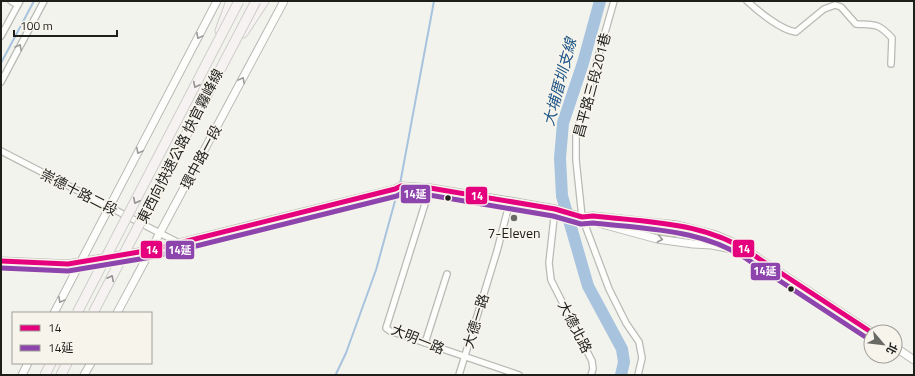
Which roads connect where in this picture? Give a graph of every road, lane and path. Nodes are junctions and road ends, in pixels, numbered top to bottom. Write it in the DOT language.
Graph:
graph roads {
  1 [pos="11,1"];
  2 [pos="44,1"];
  3 [pos="217,1"];
  4 [pos="231,1"];
  5 [pos="240,1"];
  6 [pos="256,1"];
  7 [pos="264,1"];
  8 [pos="284,1"];
  9 [pos="614,1"];
  10 [pos="747,1"];
  11 [pos="19,3"];
  12 [pos="1,36"];
  13 [pos="208,61"];
  14 [pos="891,64"];
  15 [pos="219,71"];
  16 [pos="1,82"];
  17 [pos="1,151"];
  18 [pos="430,188"];
  19 [pos="510,201"];
  20 [pos="110,208"];
  21 [pos="555,209"];
  22 [pos="582,217"];
  23 [pos="160,234"];
  24 [pos="179,243"];
  25 [pos="151,250"];
  26 [pos="758,258"];
  27 [pos="1,261"];
  28 [pos="81,262"];
  29 [pos="447,274"];
  30 [pos="55,312"];
  31 [pos="78,312"];
  32 [pos="94,312"];
  33 [pos="118,312"];
  34 [pos="863,327"];
  35 [pos="425,343"];
  36 [pos="903,352"];
  37 [pos="465,358"];
  38 [pos="914,360"];
  39 [pos="28,364"];
  40 [pos="50,364"];
  41 [pos="66,364"];
  42 [pos="90,364"];
  43 [pos="45,374"];
  44 [pos="22,375"];
  45 [pos="61,375"];
  46 [pos="84,375"];
  47 [pos="459,375"];
  48 [pos="519,375"];
  49 [pos="591,375"];
  50 [pos="638,375"];
  1 -- 11 [label="street"];
  16 -- 2 [label="street, one-way"];
  3 -- 20 [label="street, one-way"];
  4 -- 13 [label="highway, bridge"];
  5 -- 13 [label="highway, 東西向快速公路 快官霧峰線, bridge"];
  6 -- 15 [label="highway, 東西向快速公路 快官霧峰線, bridge"];
  7 -- 15 [label="highway, bridge"];
  23 -- 8 [label="street, 環中路一段, one-way"];
  9 -- 22 [label="street, 昌平路三段201巷"];
  10 -- 14 [label="street"];
  11 -- 12 [label="street"];
  13 -- 31 [label="highway, 東西向快速公路 快官霧峰線, one-way, bridge"];
  32 -- 15 [label="highway, 東西向快速公路 快官霧峰線, one-way, bridge"];
  17 -- 20 [label="street, 崇德十路二段"];
  18 -- 19 [label="street"];
  18 -- 24 [label="street"];
  18 -- 35 [label="street, 大明一路"];
  19 -- 21 [label="street"];
  19 -- 37 [label="street, 大德一路"];
  20 -- 23 [label="street, 崇德十路二段"];
  20 -- 28 [label="street"];
  21 -- 22 [label="street"];
  21 -- 49 [label="street, 大德北路"];
  22 -- 26 [label="street, one-way"];
  22 -- 26 [label="street"];
  22 -- 50 [label="street, 昌平路三段201巷"];
  23 -- 24 [label="street, 崇德十路二段"];
  23 -- 25 [label="street, 環中路一段"];
  24 -- 25 [label="street"];
  25 -- 28 [label="street"];
  25 -- 33 [label="street, 環中路一段"];
  26 -- 34 [label="street"];
  27 -- 28 [label="street"];
  28 -- 30 [label="street, one-way"];
  29 -- 35 [label="street"];
  35 -- 37 [label="street, 大明一路"];
  36 -- 38 [label="street"];
  37 -- 47 [label="street, 大德一路"];
  37 -- 48 [label="street, 大明一路"];
  39 -- 44 [label="street"];
  40 -- 43 [label="highway"];
  41 -- 45 [label="highway"];
  42 -- 46 [label="street"];
}
